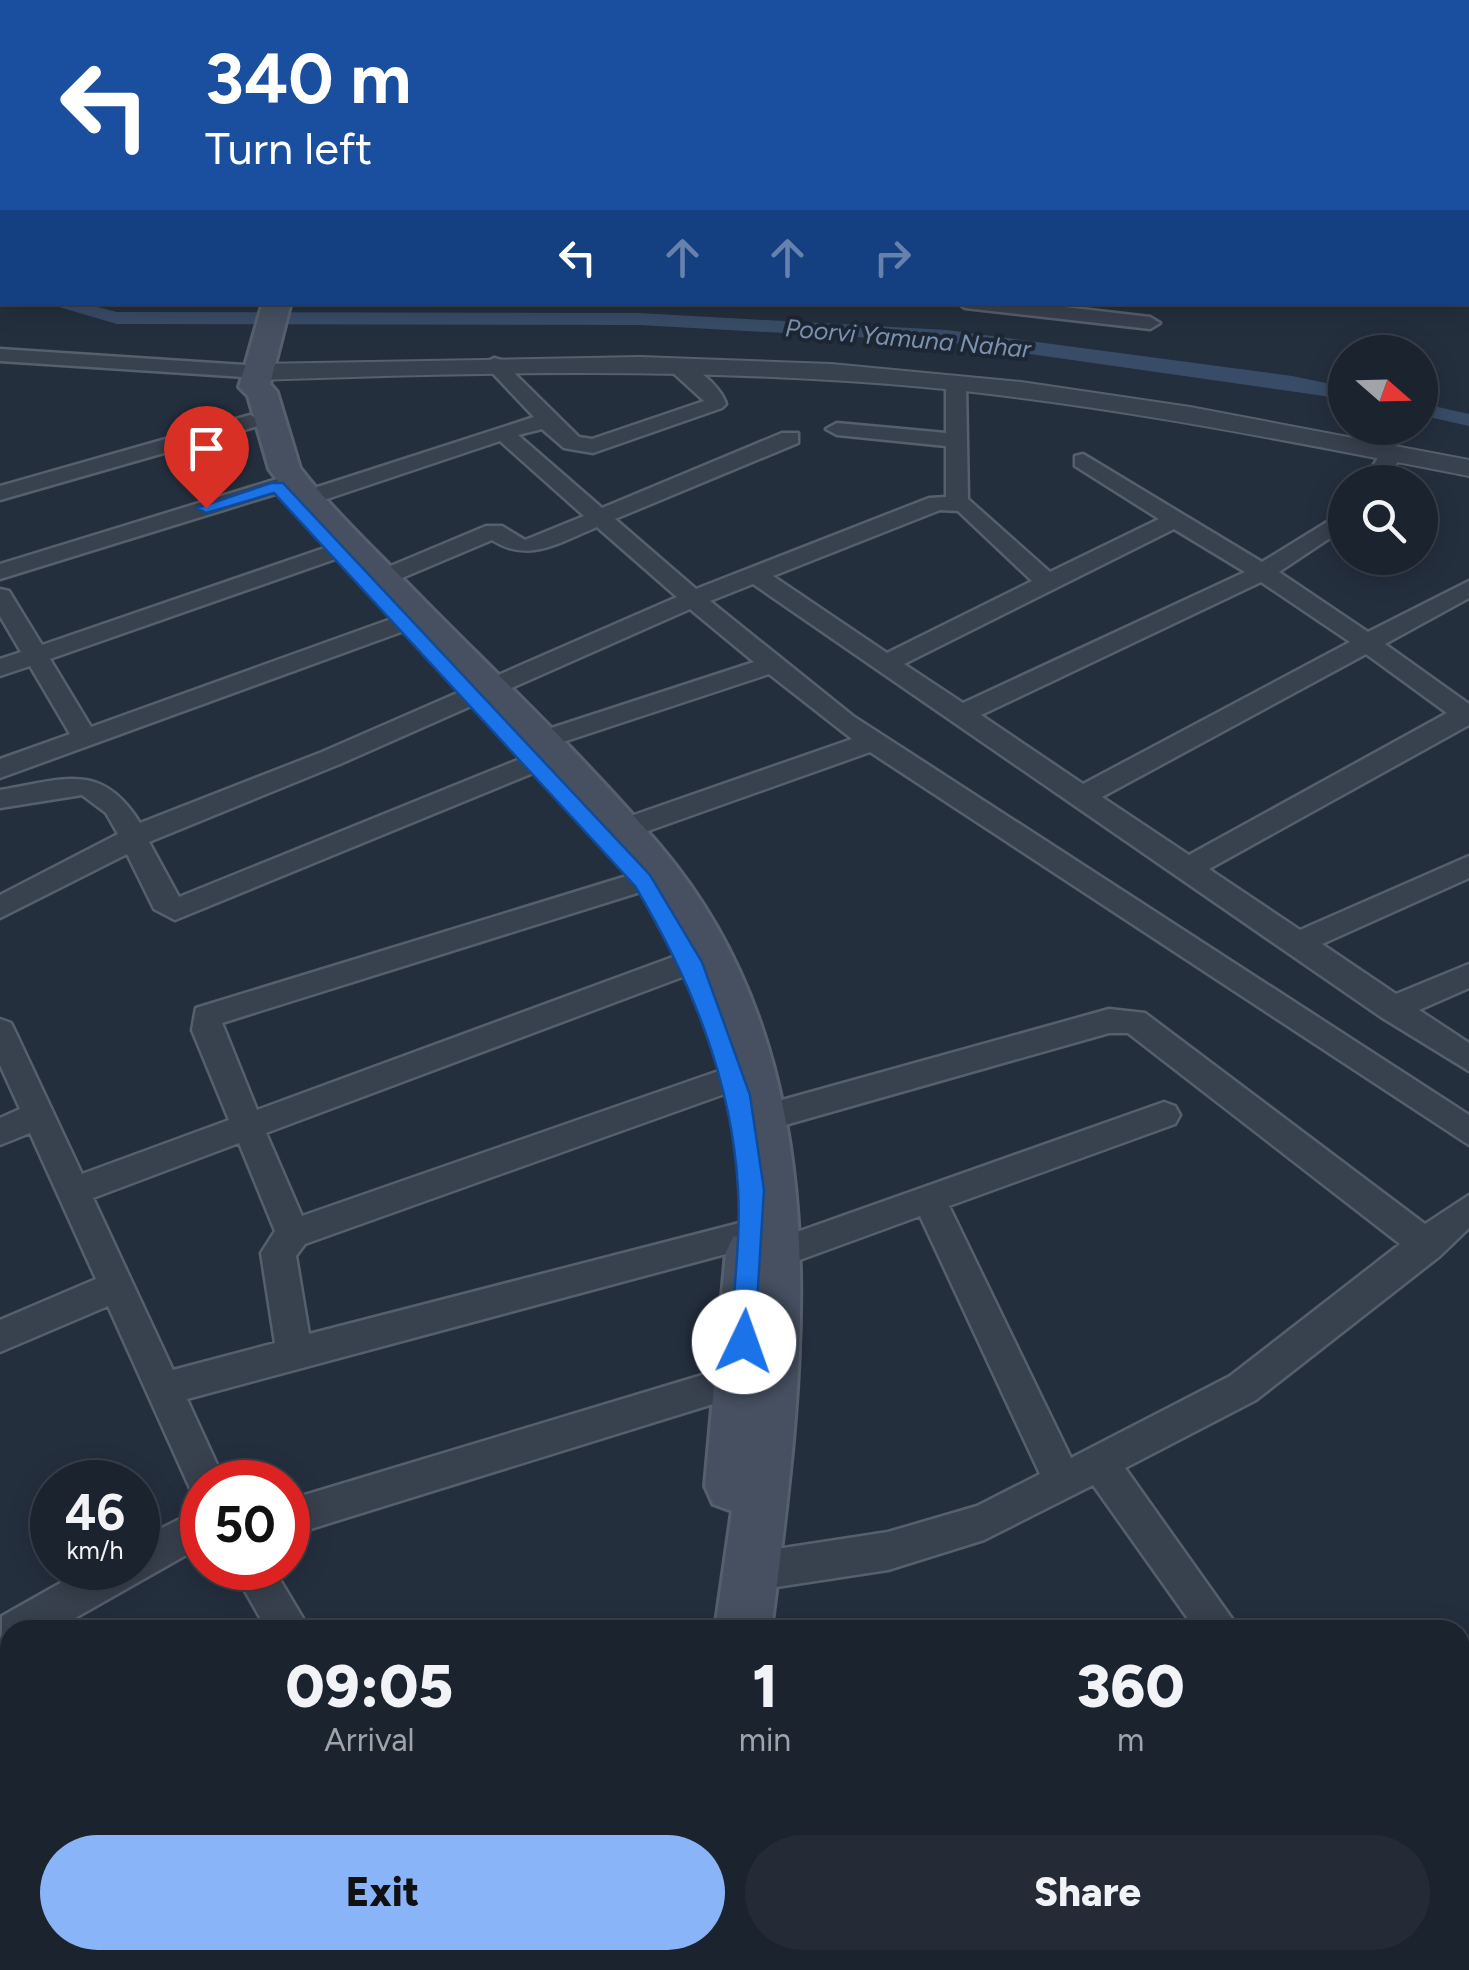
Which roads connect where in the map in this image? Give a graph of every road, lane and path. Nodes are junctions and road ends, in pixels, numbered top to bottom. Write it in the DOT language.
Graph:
graph roads {
  1 [pos="276,305"];
  2 [pos="991,305"];
  3 [pos="1150,323"];
  4 [pos="0,355"];
  5 [pos="494,364"];
  6 [pos="677,366"];
  7 [pos="956,382"];
  8 [pos="256,385"];
  9 [pos="552,423"];
  10 [pos="837,429"];
  11 [pos="503,433"];
  12 [pos="790,438"];
  13 [pos="956,440"];
  14 [pos="1392,453"];
  15 [pos="1083,460"];
  16 [pos="1385,465"];
  17 [pos="1469,468"];
  18 [pos="292,492"];
  19 [pos="0,493"];
  20 [pos="956,502"];
  21 [pos="600,518"];
  22 [pos="1180,523"];
  23 [pos="1328,529"];
  24 [pos="336,551"];
  25 [pos="0,572"];
  26 [pos="1263,572"];
  27 [pos="754,574"];
  28 [pos="382,578"];
  29 [pos="1046,581"];
  30 [pos="1469,588"];
  31 [pos="0,596"];
  32 [pos="692,599"];
  33 [pos="403,623"];
  34 [pos="1370,643"];
  35 [pos="34,656"];
  36 [pos="770,665"];
  37 [pos="882,665"];
  38 [pos="0,668"];
  39 [pos="481,691"];
  40 [pos="958,716"];
  41 [pos="1467,716"];
  42 [pos="85,738"];
  43 [pos="874,742"];
  44 [pos="537,752"];
  45 [pos="0,769"];
  46 [pos="1081,797"];
  47 [pos="0,799"];
  48 [pos="621,830"];
  49 [pos="135,836"];
  50 [pos="1469,866"];
  51 [pos="1188,868"];
  52 [pos="643,881"];
  53 [pos="0,908"];
  54 [pos="1296,944"];
  55 [pos="691,962"];
  56 [pos="1469,975"];
  57 [pos="1392,1009"];
  58 [pos="0,1031"];
  59 [pos="1469,1058"];
  60 [pos="733,1078"];
  61 [pos="1164,1115"];
  62 [pos="38,1116"];
  63 [pos="764,1118"];
  64 [pos="246,1127"];
  65 [pos="0,1132"];
  66 [pos="1469,1132"];
  67 [pos="73,1191"];
  68 [pos="929,1200"];
  69 [pos="1469,1208"];
  70 [pos="292,1234"];
  71 [pos="763,1244"];
  72 [pos="1428,1246"];
  73 [pos="116,1286"];
  74 [pos="0,1336"];
  75 [pos="295,1354"];
  76 [pos="742,1379"];
  77 [pos="163,1389"];
  78 [pos="196,1460"];
  79 [pos="1100,1463"];
  80 [pos="1064,1482"];
  81 [pos="310,1511"];
  82 [pos="751,1572"];
  83 [pos="86,1590"];
  84 [pos="265,1590"];
  85 [pos="34,1620"];
  86 [pos="284,1620"];
  87 [pos="715,1620"];
  88 [pos="744,1620"];
  89 [pos="1213,1620"];
  1 -- 8 [label="main road"];
  2 -- 3 [label="street"];
  4 -- 8 [label="street"];
  5 -- 6 [label="street"];
  5 -- 8 [label="street"];
  5 -- 9 [label="street"];
  6 -- 7 [label="street"];
  6 -- 9 [label="street"];
  7 -- 13 [label="street"];
  7 -- 14 [label="street"];
  8 -- 18 [label="main road"];
  8 -- 19 [label="street"];
  9 -- 11 [label="street"];
  10 -- 13 [label="street"];
  11 -- 18 [label="street"];
  11 -- 21 [label="street"];
  12 -- 21 [label="street"];
  13 -- 20 [label="street"];
  14 -- 16 [label="street"];
  14 -- 17 [label="street"];
  15 -- 22 [label="street"];
  18 -- 24 [label="main road"];
  18 -- 25 [label="street"];
  18 -- 28 [label="main road"];
  20 -- 27 [label="street"];
  20 -- 29 [label="street"];
  21 -- 28 [label="street"];
  21 -- 32 [label="street"];
  22 -- 26 [label="street"];
  22 -- 29 [label="street"];
  23 -- 26 [label="street"];
  24 -- 33 [label="main road"];
  24 -- 35 [label="street"];
  26 -- 34 [label="street"];
  26 -- 40 [label="street"];
  27 -- 32 [label="street"];
  27 -- 37 [label="street"];
  28 -- 39 [label="main road"];
  29 -- 37 [label="street"];
  30 -- 34 [label="street"];
  31 -- 35 [label="street"];
  32 -- 36 [label="street"];
  32 -- 39 [label="street"];
  33 -- 39 [label="main road"];
  33 -- 42 [label="street"];
  34 -- 41 [label="street"];
  34 -- 46 [label="street"];
  35 -- 38 [label="street"];
  35 -- 42 [label="street"];
  36 -- 43 [label="street"];
  36 -- 44 [label="street"];
  37 -- 40 [label="street"];
  39 -- 44 [label="main road"];
  39 -- 49 [label="street"];
  40 -- 46 [label="street"];
  41 -- 51 [label="street"];
  42 -- 45 [label="street"];
  43 -- 48 [label="street"];
  43 -- 66 [label="street"];
  44 -- 48 [label="main road"];
  44 -- 49 [label="street"];
  44 -- 52 [label="main road"];
  46 -- 51 [label="street"];
  47 -- 49 [label="street"];
  48 -- 63 [label="main road"];
  49 -- 53 [label="street"];
  50 -- 54 [label="street"];
  51 -- 54 [label="street"];
  52 -- 55 [label="main road"];
  52 -- 64 [label="street"];
  54 -- 57 [label="street"];
  55 -- 60 [label="main road"];
  55 -- 64 [label="street"];
  56 -- 57 [label="street"];
  57 -- 59 [label="street"];
  58 -- 62 [label="street"];
  60 -- 70 [label="street"];
  60 -- 71 [label="main road"];
  61 -- 68 [label="street"];
  62 -- 65 [label="street"];
  62 -- 67 [label="street"];
  63 -- 71 [label="main road"];
  63 -- 72 [label="street"];
  64 -- 67 [label="street"];
  64 -- 70 [label="street"];
  67 -- 73 [label="street"];
  68 -- 71 [label="street"];
  68 -- 80 [label="street"];
  69 -- 72 [label="street"];
  70 -- 75 [label="street"];
  71 -- 75 [label="street"];
  71 -- 76 [label="main road"];
  71 -- 82 [label="main road"];
  72 -- 79 [label="street"];
  73 -- 74 [label="street"];
  73 -- 77 [label="street"];
  75 -- 77 [label="street"];
  76 -- 81 [label="street"];
  76 -- 87 [label="main road"];
  77 -- 78 [label="street"];
  79 -- 80 [label="street"];
  79 -- 89 [label="street"];
  80 -- 82 [label="street"];
  82 -- 88 [label="main road"];
  83 -- 85 [label="street"];
  84 -- 86 [label="street"];
}
